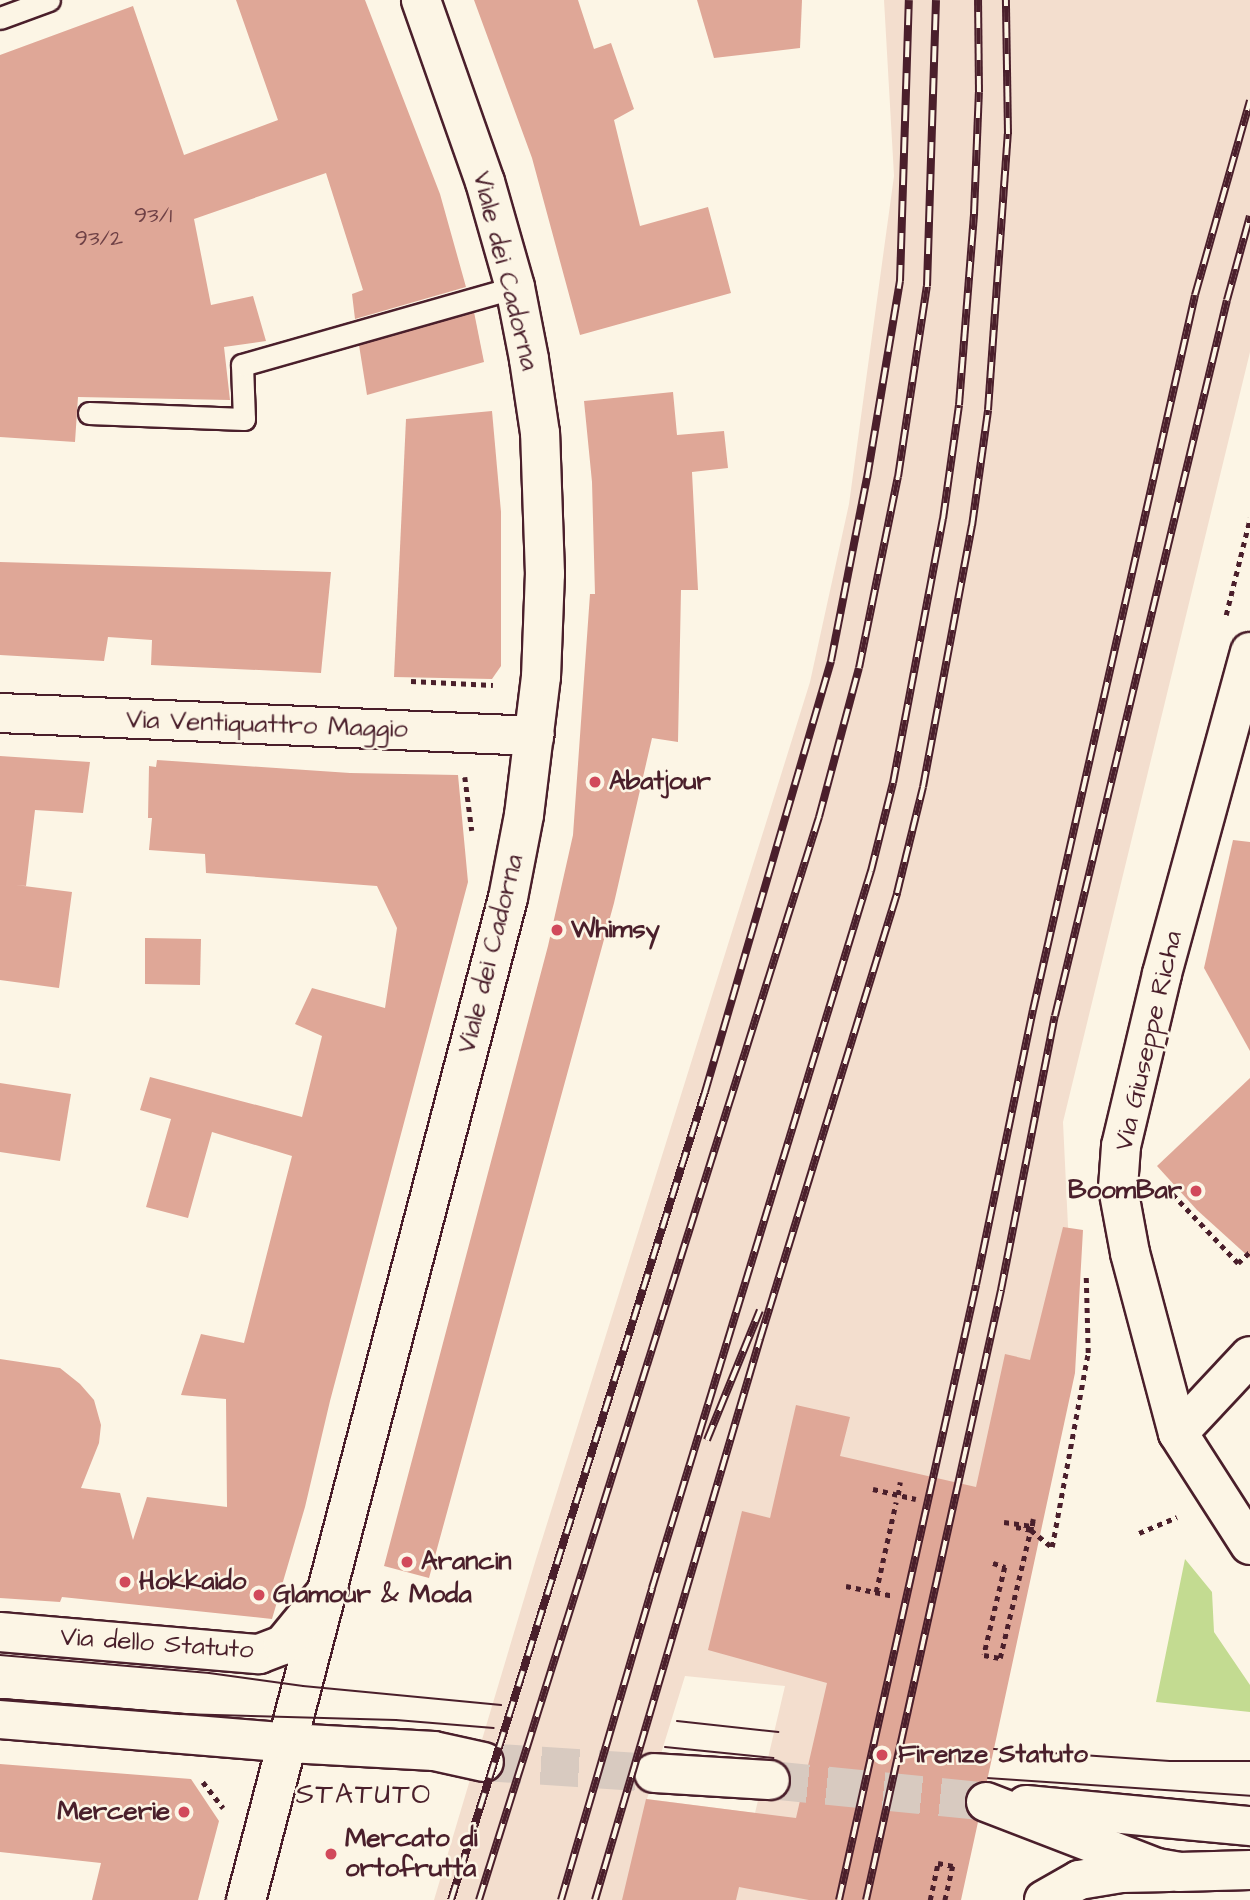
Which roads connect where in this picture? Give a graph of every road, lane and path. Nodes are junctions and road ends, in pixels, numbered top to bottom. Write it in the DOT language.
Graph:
graph roads {
  1 [pos="49,0"];
  2 [pos="421,0"];
  3 [pos="0,18"];
  4 [pos="515,287"];
  5 [pos="89,413"];
  6 [pos="1250,652"];
  7 [pos="0,713"];
  8 [pos="535,736"];
  9 [pos="464,772"];
  10 [pos="473,838"];
  11 [pos="1250,1252"];
  12 [pos="1238,1263"];
  13 [pos="1250,1356"];
  14 [pos="1178,1433"];
  15 [pos="900,1482"];
  16 [pos="873,1489"];
  17 [pos="898,1495"];
  18 [pos="916,1499"];
  19 [pos="896,1502"];
  20 [pos="1187,1512"];
  21 [pos="1004,1522"];
  22 [pos="1016,1527"];
  23 [pos="1031,1530"];
  24 [pos="1139,1532"];
  25 [pos="1250,1545"];
  26 [pos="1052,1547"];
  27 [pos="993,1563"];
  28 [pos="846,1586"];
  29 [pos="328,1589"];
  30 [pos="876,1592"];
  31 [pos="894,1596"];
  32 [pos="0,1632"];
  33 [pos="0,1718"];
  34 [pos="289,1743"];
  35 [pos="484,1762"];
  36 [pos="195,1773"];
  37 [pos="654,1773"];
  38 [pos="770,1780"];
  39 [pos="227,1816"];
  40 [pos="1250,1826"];
  41 [pos="1250,1870"];
  42 [pos="1179,1872"];
  43 [pos="246,1900"];
  44 [pos="930,1900"];
  45 [pos="945,1900"];
  46 [pos="1044,1900"];
  1 -- 3 [label="lane"];
  2 -- 4 [label="street, Viale dei Cadorna"];
  4 -- 5 [label="lane"];
  4 -- 8 [label="street, Viale dei Cadorna"];
  6 -- 14 [label="street, Via Giuseppe Richa"];
  7 -- 8 [label="street, Via Ventiquattro Maggio"];
  8 -- 29 [label="street, Viale dei Cadorna"];
  9 -- 10 [label="path"];
  11 -- 12 [label="path"];
  13 -- 14 [label="street"];
  14 -- 25 [label="street, Via Giuseppe Richa"];
  15 -- 17 [label="path"];
  16 -- 17 [label="path"];
  17 -- 18 [label="path"];
  19 -- 30 [label="path"];
  20 -- 24 [label="path"];
  21 -- 23 [label="path, bridge"];
  22 -- 23 [label="path"];
  23 -- 26 [label="path"];
  23 -- 27 [label="path"];
  28 -- 30 [label="path"];
  29 -- 32 [label="street, Via dello Statuto"];
  29 -- 34 [label="street, Viale dei Cadorna"];
  30 -- 31 [label="path"];
  33 -- 34 [label="street"];
  34 -- 35 [label="street"];
  34 -- 43 [label="street, Viale dei Cadorna"];
  36 -- 39 [label="path"];
  37 -- 38 [label="street"];
  40 -- 42 [label="street"];
  41 -- 42 [label="street"];
  42 -- 46 [label="street"];
  44 -- 45 [label="path"];
}
